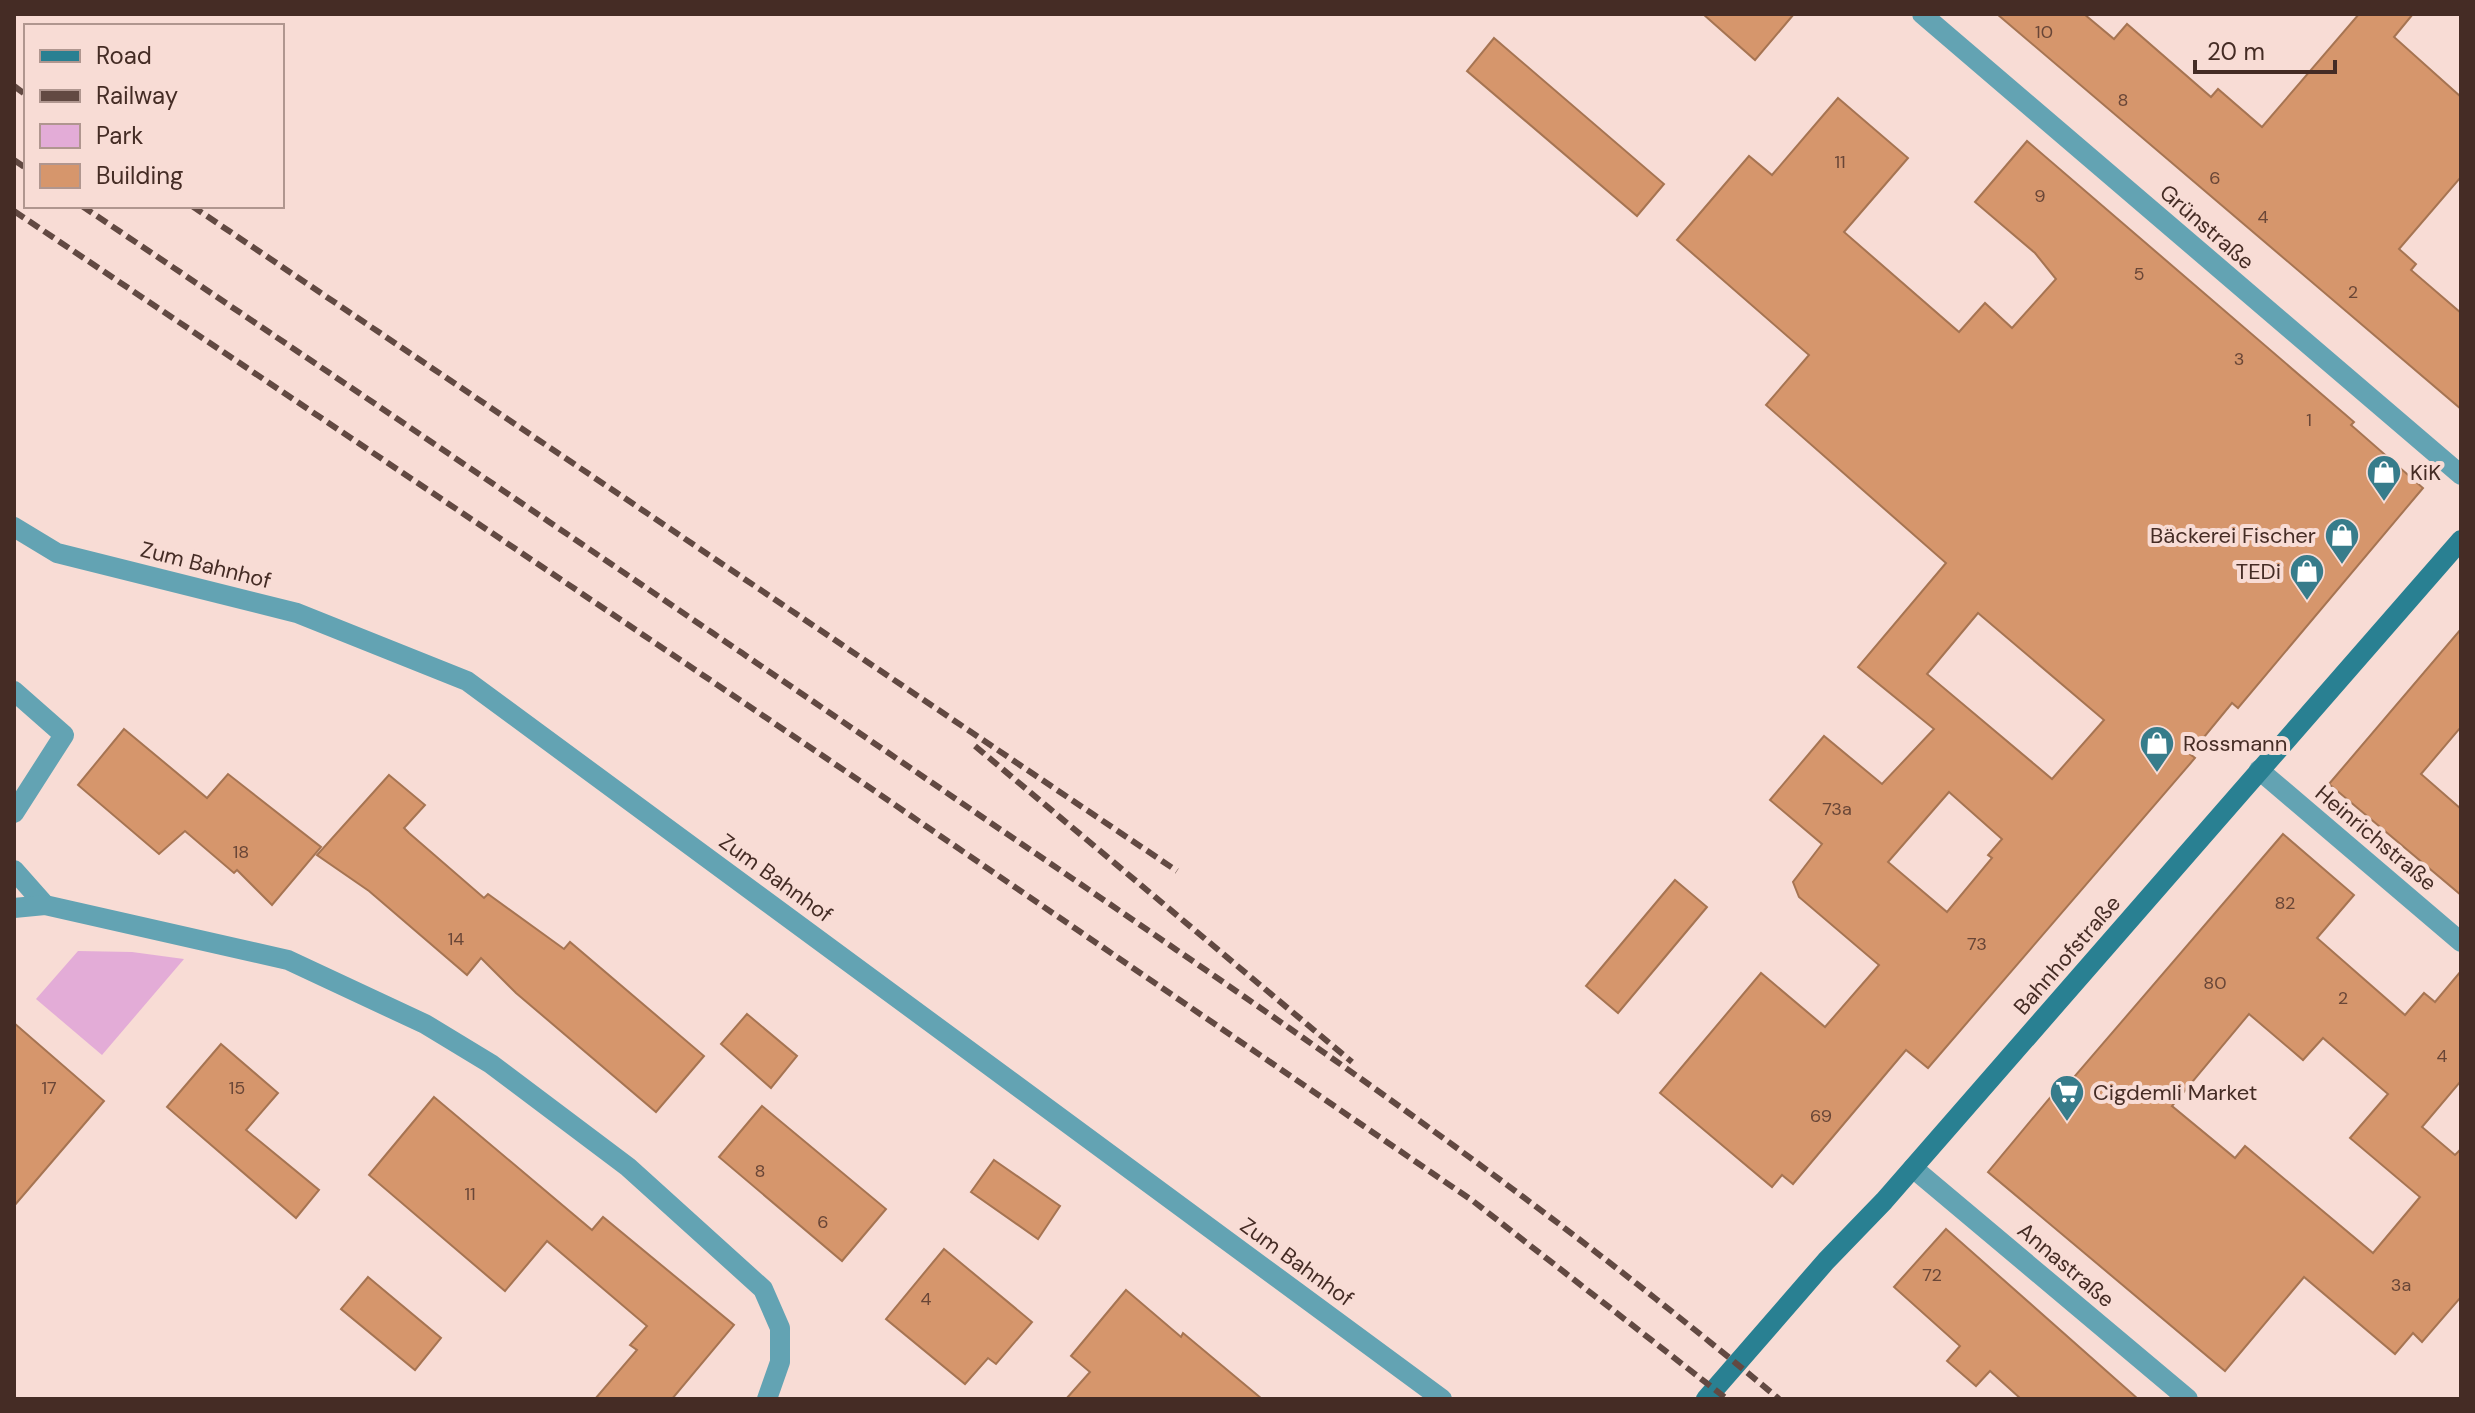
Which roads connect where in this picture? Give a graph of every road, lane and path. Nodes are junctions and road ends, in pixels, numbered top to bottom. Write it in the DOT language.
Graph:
graph roads {
  1 [pos="1922,14"];
  2 [pos="2461,475"];
  3 [pos="14,527"];
  4 [pos="2461,540"];
  5 [pos="14,691"];
  6 [pos="2259,770"];
  7 [pos="14,813"];
  8 [pos="14,870"];
  9 [pos="45,905"];
  10 [pos="14,908"];
  11 [pos="2461,942"];
  12 [pos="1913,1168"];
  13 [pos="767,1399"];
  14 [pos="1442,1399"];
  15 [pos="1706,1399"];
  16 [pos="2188,1399"];
  1 -- 2 [label="street, Grünstraße"];
  3 -- 14 [label="street, Zum Bahnhof"];
  4 -- 6 [label="street, Bahnhofstraße"];
  5 -- 7 [label="street"];
  6 -- 11 [label="street, Heinrichstraße"];
  6 -- 12 [label="street, Bahnhofstraße"];
  8 -- 9 [label="street"];
  9 -- 10 [label="street"];
  9 -- 13 [label="street"];
  12 -- 15 [label="street, Bahnhofstraße"];
  12 -- 16 [label="street, Annastraße"];
}
